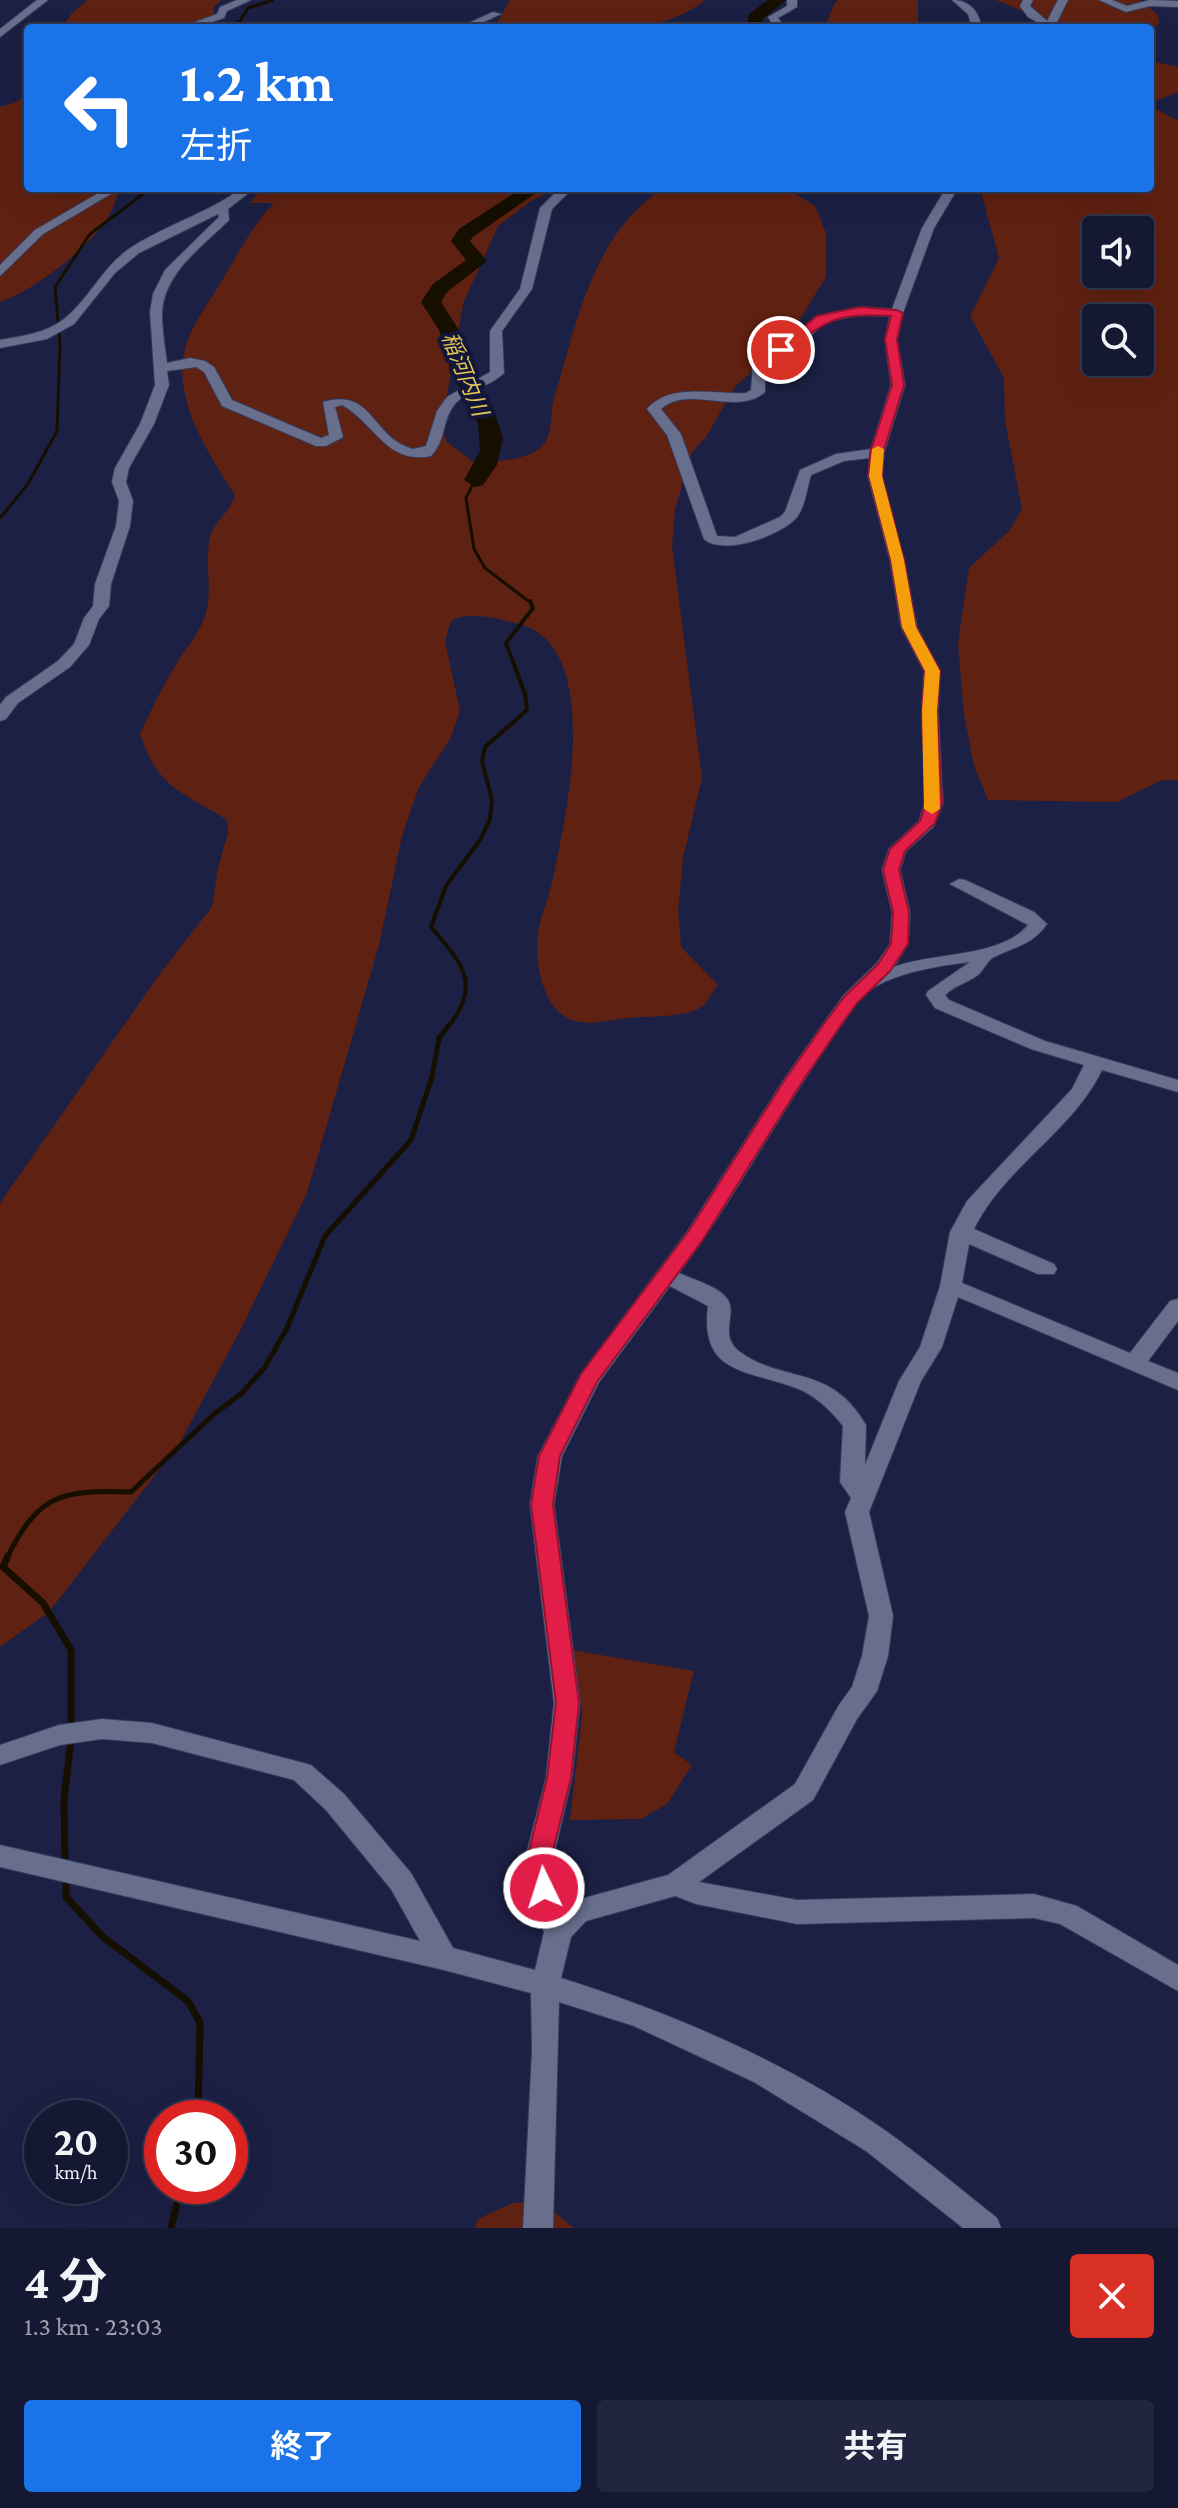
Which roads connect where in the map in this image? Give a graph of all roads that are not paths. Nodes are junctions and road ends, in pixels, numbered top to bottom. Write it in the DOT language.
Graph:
graph roads {
  1 [pos="43,0"];
  2 [pos="246,0"];
  3 [pos="792,0"];
  4 [pos="957,0"];
  5 [pos="1028,0"];
  6 [pos="1063,0"];
  7 [pos="1104,0"];
  8 [pos="1178,4"];
  9 [pos="0,13"];
  10 [pos="496,14"];
  11 [pos="21,17"];
  12 [pos="196,24"];
  13 [pos="472,24"];
  14 [pos="777,24"];
  15 [pos="976,24"];
  16 [pos="1045,24"];
  17 [pos="1048,24"];
  18 [pos="0,34"];
  19 [pos="108,192"];
  20 [pos="244,192"];
  21 [pos="563,192"];
  22 [pos="950,192"];
  23 [pos="222,208"];
  24 [pos="0,272"];
  25 [pos="897,313"];
  26 [pos="0,344"];
  27 [pos="159,369"];
  28 [pos="877,453"];
  29 [pos="0,716"];
  30 [pos="959,884"];
  31 [pos="985,954"];
  32 [pos="867,983"];
  33 [pos="1095,1063"];
  34 [pos="1178,1086"];
  35 [pos="961,1232"];
  36 [pos="1046,1269"];
  37 [pos="667,1276"];
  38 [pos="951,1286"];
  39 [pos="1178,1306"];
  40 [pos="1134,1363"];
  41 [pos="1178,1382"];
  42 [pos="863,1497"];
  43 [pos="0,1755"];
  44 [pos="0,1856"];
  45 [pos="676,1884"];
  46 [pos="558,1932"];
  47 [pos="444,1958"];
  48 [pos="1178,1979"];
  49 [pos="545,1985"];
  50 [pos="538,2228"];
  51 [pos="986,2228"];
  1 -- 11 [label="street"];
  2 -- 12 [label="street"];
  3 -- 14 [label="street"];
  4 -- 15 [label="street"];
  5 -- 16 [label="street"];
  6 -- 17 [label="street"];
  7 -- 8 [label="street"];
  9 -- 11 [label="street"];
  10 -- 13 [label="street"];
  11 -- 18 [label="street"];
  19 -- 24 [label="street"];
  20 -- 23 [label="street"];
  21 -- 27 [label="street"];
  22 -- 25 [label="street"];
  23 -- 26 [label="street"];
  23 -- 27 [label="street"];
  25 -- 28 [label="street"];
  25 -- 28 [label="street"];
  27 -- 29 [label="street"];
  28 -- 32 [label="street"];
  30 -- 31 [label="street"];
  31 -- 32 [label="street"];
  31 -- 33 [label="street"];
  32 -- 37 [label="street"];
  33 -- 34 [label="street"];
  33 -- 35 [label="street"];
  35 -- 36 [label="street"];
  35 -- 38 [label="street"];
  37 -- 42 [label="street"];
  37 -- 46 [label="street"];
  38 -- 40 [label="street"];
  38 -- 42 [label="street"];
  39 -- 40 [label="street"];
  40 -- 41 [label="street"];
  42 -- 45 [label="street"];
  43 -- 47 [label="street"];
  44 -- 47 [label="street"];
  45 -- 46 [label="street"];
  45 -- 48 [label="street"];
  46 -- 49 [label="street"];
  47 -- 49 [label="street"];
  49 -- 50 [label="street"];
  49 -- 51 [label="street"];
}
